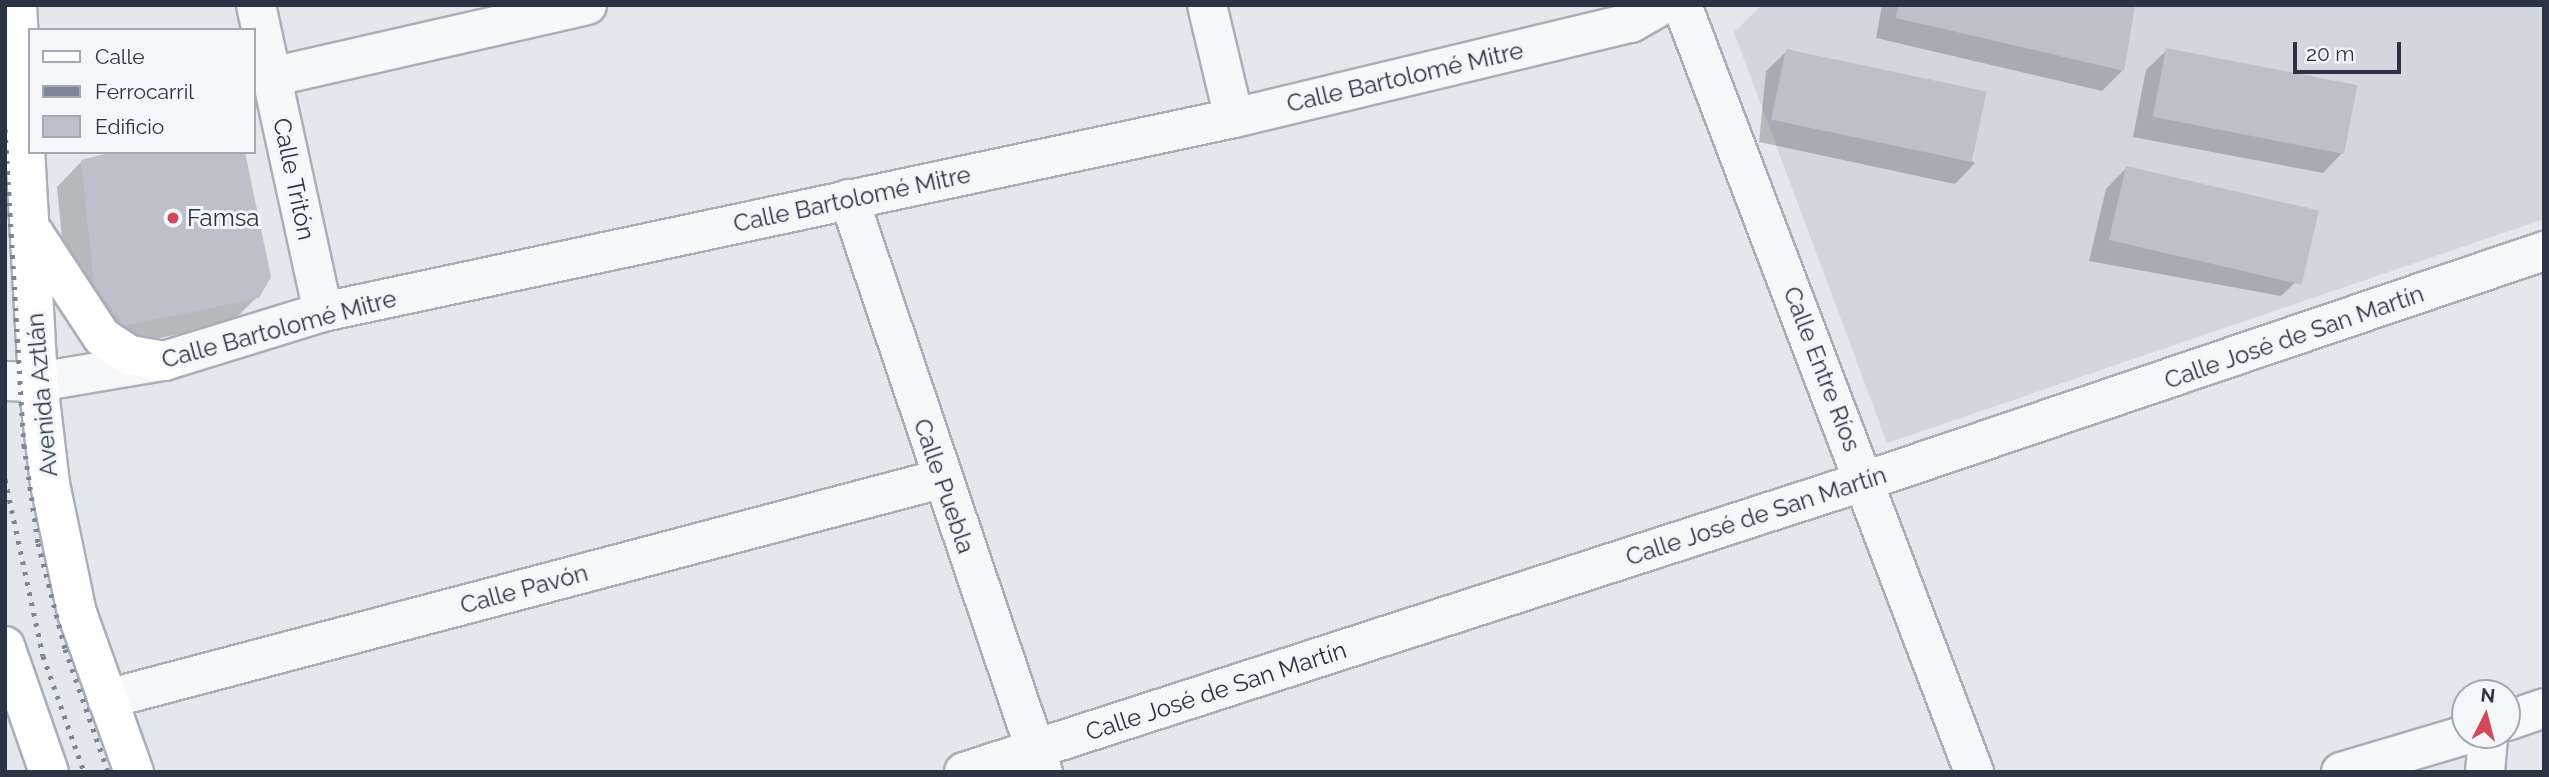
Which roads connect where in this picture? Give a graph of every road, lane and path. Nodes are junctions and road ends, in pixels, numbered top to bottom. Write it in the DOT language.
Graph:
graph roads {
  1 [pos="17,5"];
  2 [pos="256,5"];
  3 [pos="587,5"];
  4 [pos="1207,5"];
  5 [pos="1662,5"];
  6 [pos="1682,5"];
  7 [pos="271,77"];
  8 [pos="1234,118"];
  9 [pos="849,199"];
  10 [pos="30,227"];
  11 [pos="2544,251"];
  12 [pos="323,312"];
  13 [pos="164,361"];
  14 [pos="22,381"];
  15 [pos="940,479"];
  16 [pos="1864,481"];
  17 [pos="5,646"];
  18 [pos="107,699"];
  19 [pos="2544,708"];
  20 [pos="2521,716"];
  21 [pos="2451,739"];
  22 [pos="2487,749"];
  23 [pos="1039,761"];
  24 [pos="49,772"];
  25 [pos="134,772"];
  26 [pos="964,772"];
  27 [pos="1974,772"];
  28 [pos="2341,772"];
  29 [pos="2485,772"];
  1 -- 10 [label="main road, Avenida Aztlán"];
  2 -- 7 [label="street, Calle Tritón"];
  3 -- 7 [label="street"];
  4 -- 8 [label="street"];
  5 -- 8 [label="street, Calle Bartolomé Mitre"];
  6 -- 16 [label="street, Calle Entre Ríos"];
  7 -- 12 [label="street, Calle Tritón"];
  8 -- 9 [label="street, Calle Bartolomé Mitre"];
  9 -- 12 [label="street, Calle Bartolomé Mitre"];
  9 -- 15 [label="street, Calle Puebla"];
  10 -- 13 [label="main road"];
  10 -- 14 [label="main road, Avenida Aztlán"];
  11 -- 16 [label="street, Calle José de San Martín"];
  12 -- 13 [label="street, Calle Bartolomé Mitre"];
  13 -- 14 [label="street, Calle Bartolomé Mitre"];
  14 -- 18 [label="main road, Avenida Aztlán"];
  15 -- 18 [label="street, Calle Pavón"];
  15 -- 23 [label="street, Calle Puebla"];
  16 -- 23 [label="street, Calle José de San Martín"];
  16 -- 27 [label="street, Calle Entre Ríos"];
  17 -- 24 [label="main road"];
  18 -- 25 [label="main road, Avenida Aztlán"];
  19 -- 20 [label="street"];
  21 -- 28 [label="street"];
  22 -- 29 [label="street"];
  23 -- 26 [label="street, Calle José de San Martín"];
}
